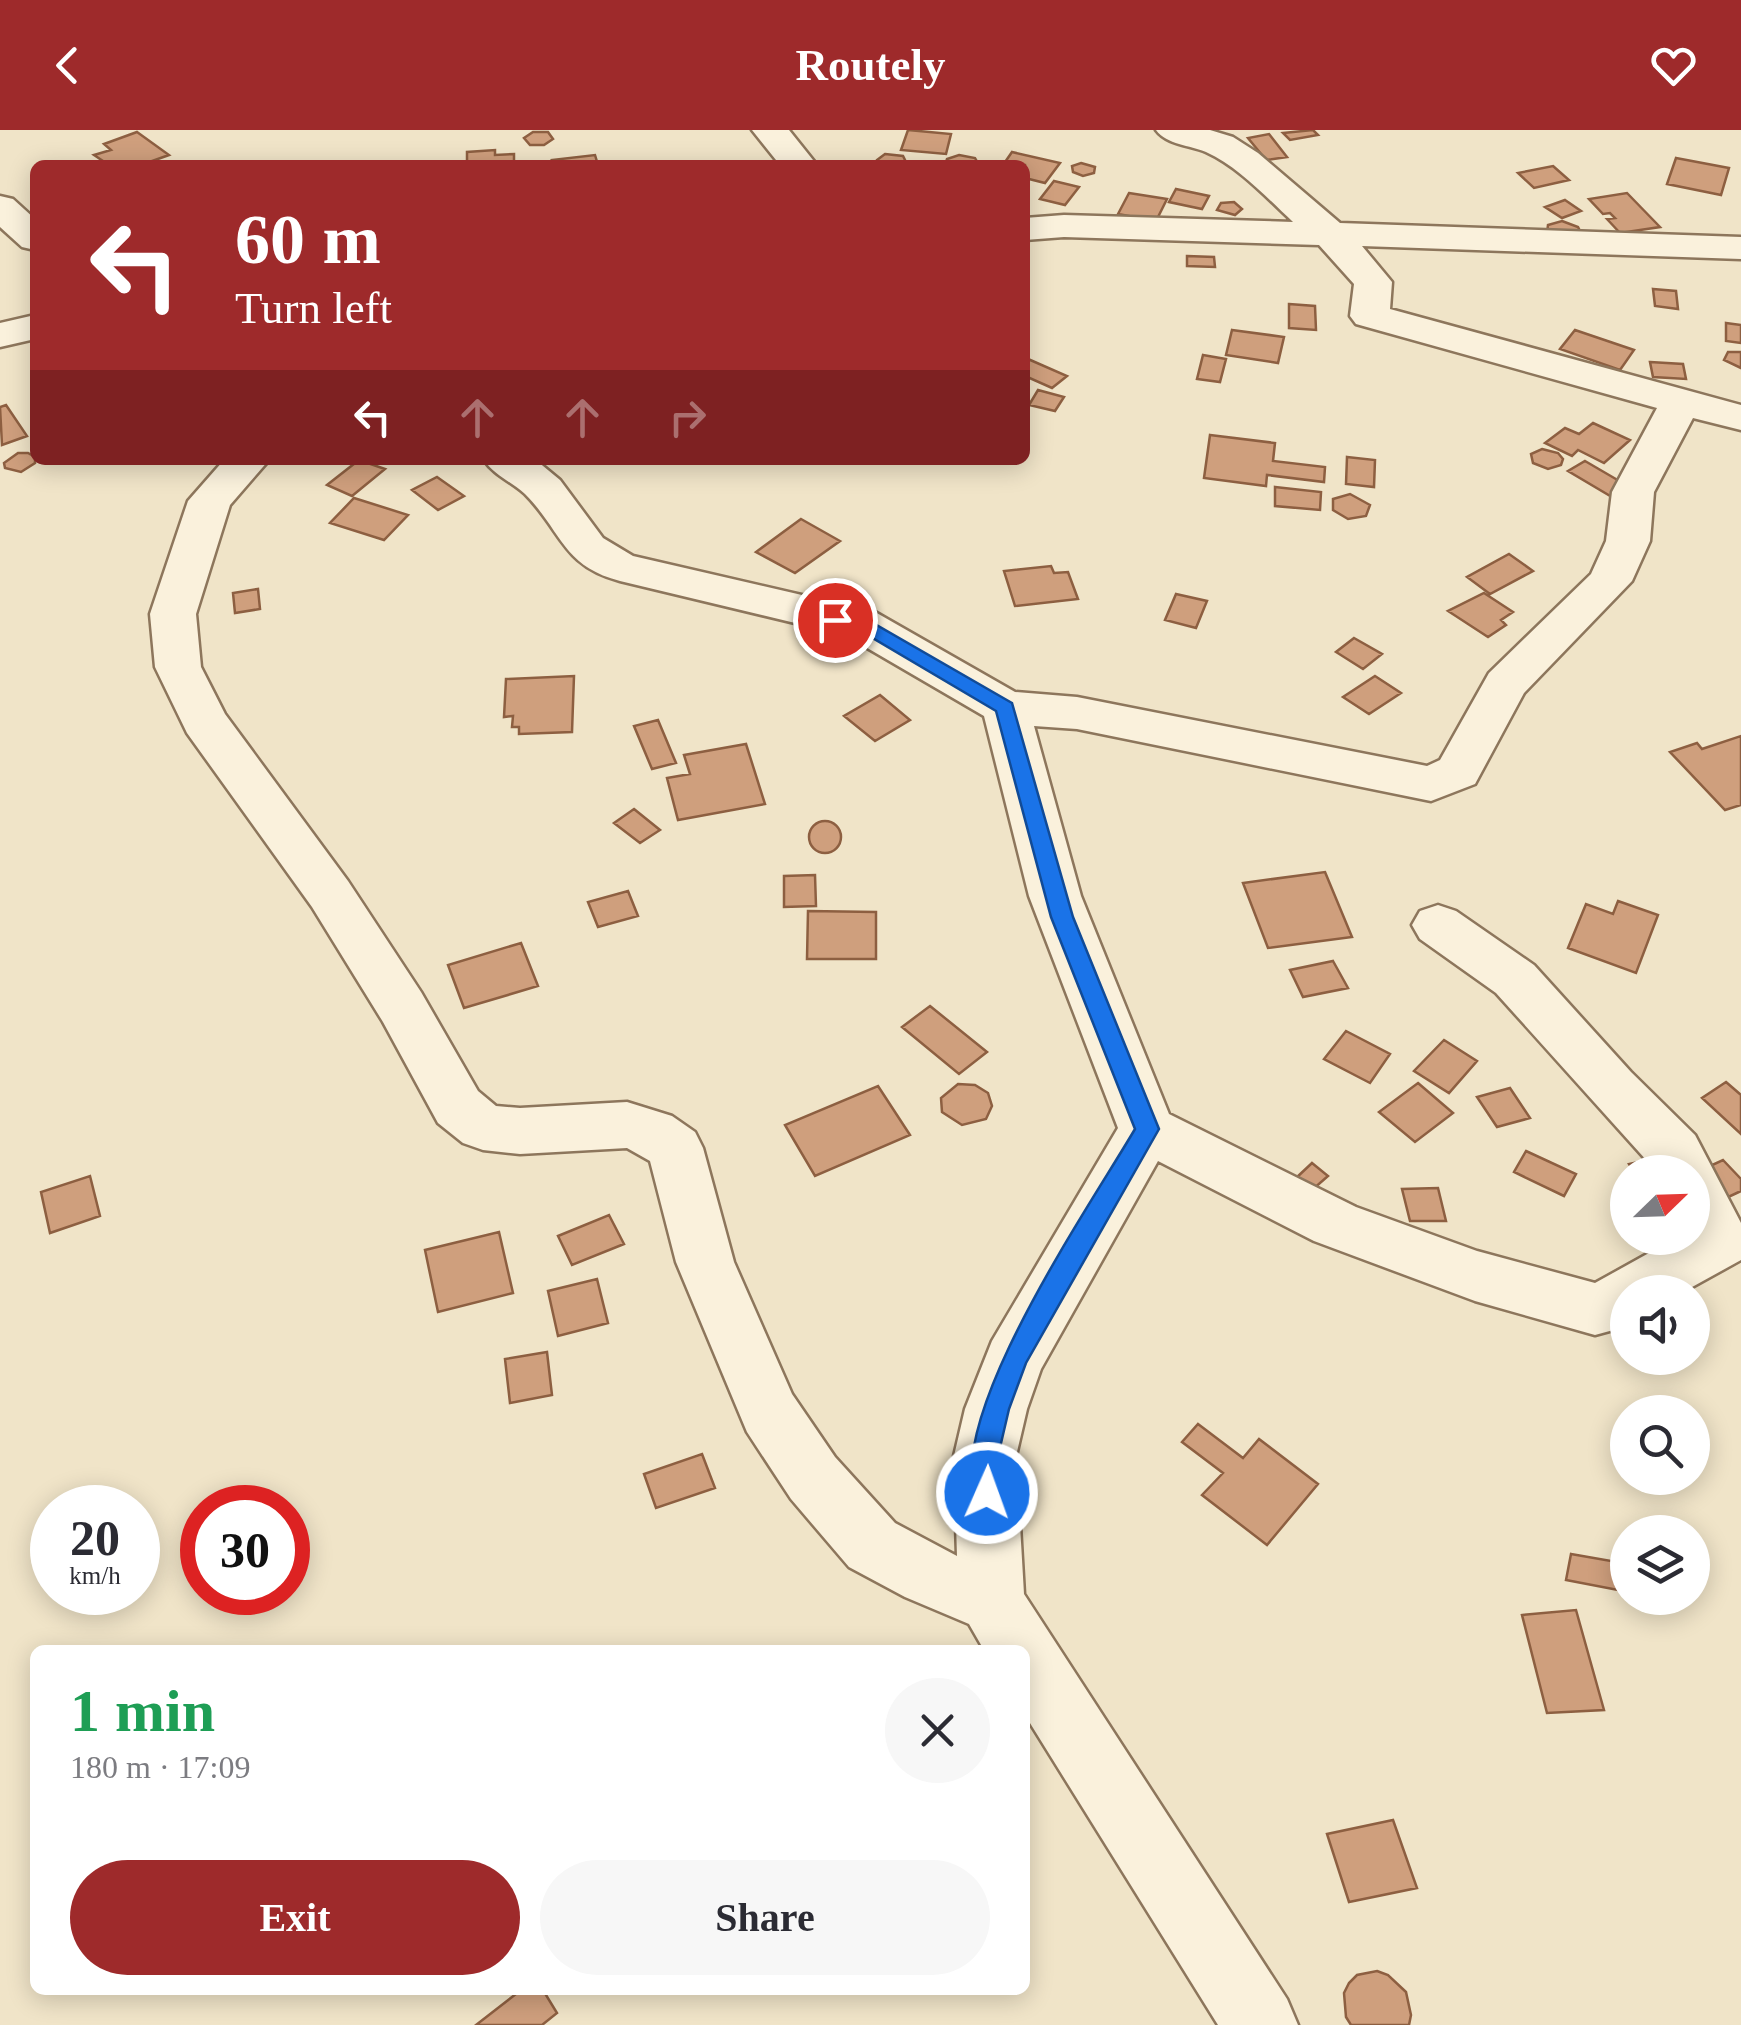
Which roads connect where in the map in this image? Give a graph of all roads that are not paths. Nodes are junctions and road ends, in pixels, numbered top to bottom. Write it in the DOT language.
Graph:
graph roads {
  1 [pos="770,130"];
  2 [pos="1174,130"];
  3 [pos="795,160"];
  4 [pos="0,207"];
  5 [pos="1030,217"];
  6 [pos="1064,226"];
  7 [pos="1030,229"];
  8 [pos="30,234"];
  9 [pos="1330,234"];
  10 [pos="1741,248"];
  11 [pos="30,328"];
  12 [pos="0,335"];
  13 [pos="1681,402"];
  14 [pos="1741,418"];
  15 [pos="243,465"];
  16 [pos="513,465"];
  17 [pos="1005,708"];
  18 [pos="1438,925"];
  19 [pos="1147,1129"];
  20 [pos="1677,1155"];
  21 [pos="1710,1221"];
  22 [pos="1710,1248"];
  23 [pos="1698,1255"];
  24 [pos="1663,1275"];
  25 [pos="1610,1305"];
  26 [pos="1013,1635"];
  27 [pos="1030,1662"];
  28 [pos="1261,2025"];
  1 -- 3 [label="street"];
  2 -- 9 [label="street"];
  4 -- 8 [label="street"];
  5 -- 6 [label="street"];
  6 -- 7 [label="street"];
  6 -- 9 [label="street"];
  9 -- 10 [label="street"];
  9 -- 13 [label="street"];
  11 -- 12 [label="street"];
  13 -- 14 [label="street"];
  13 -- 17 [label="street"];
  15 -- 26 [label="street"];
  16 -- 17 [label="street"];
  17 -- 19 [label="street"];
  18 -- 20 [label="street"];
  19 -- 25 [label="street"];
  19 -- 26 [label="street"];
  21 -- 22 [label="street"];
  23 -- 24 [label="street"];
  27 -- 28 [label="street"];
}
